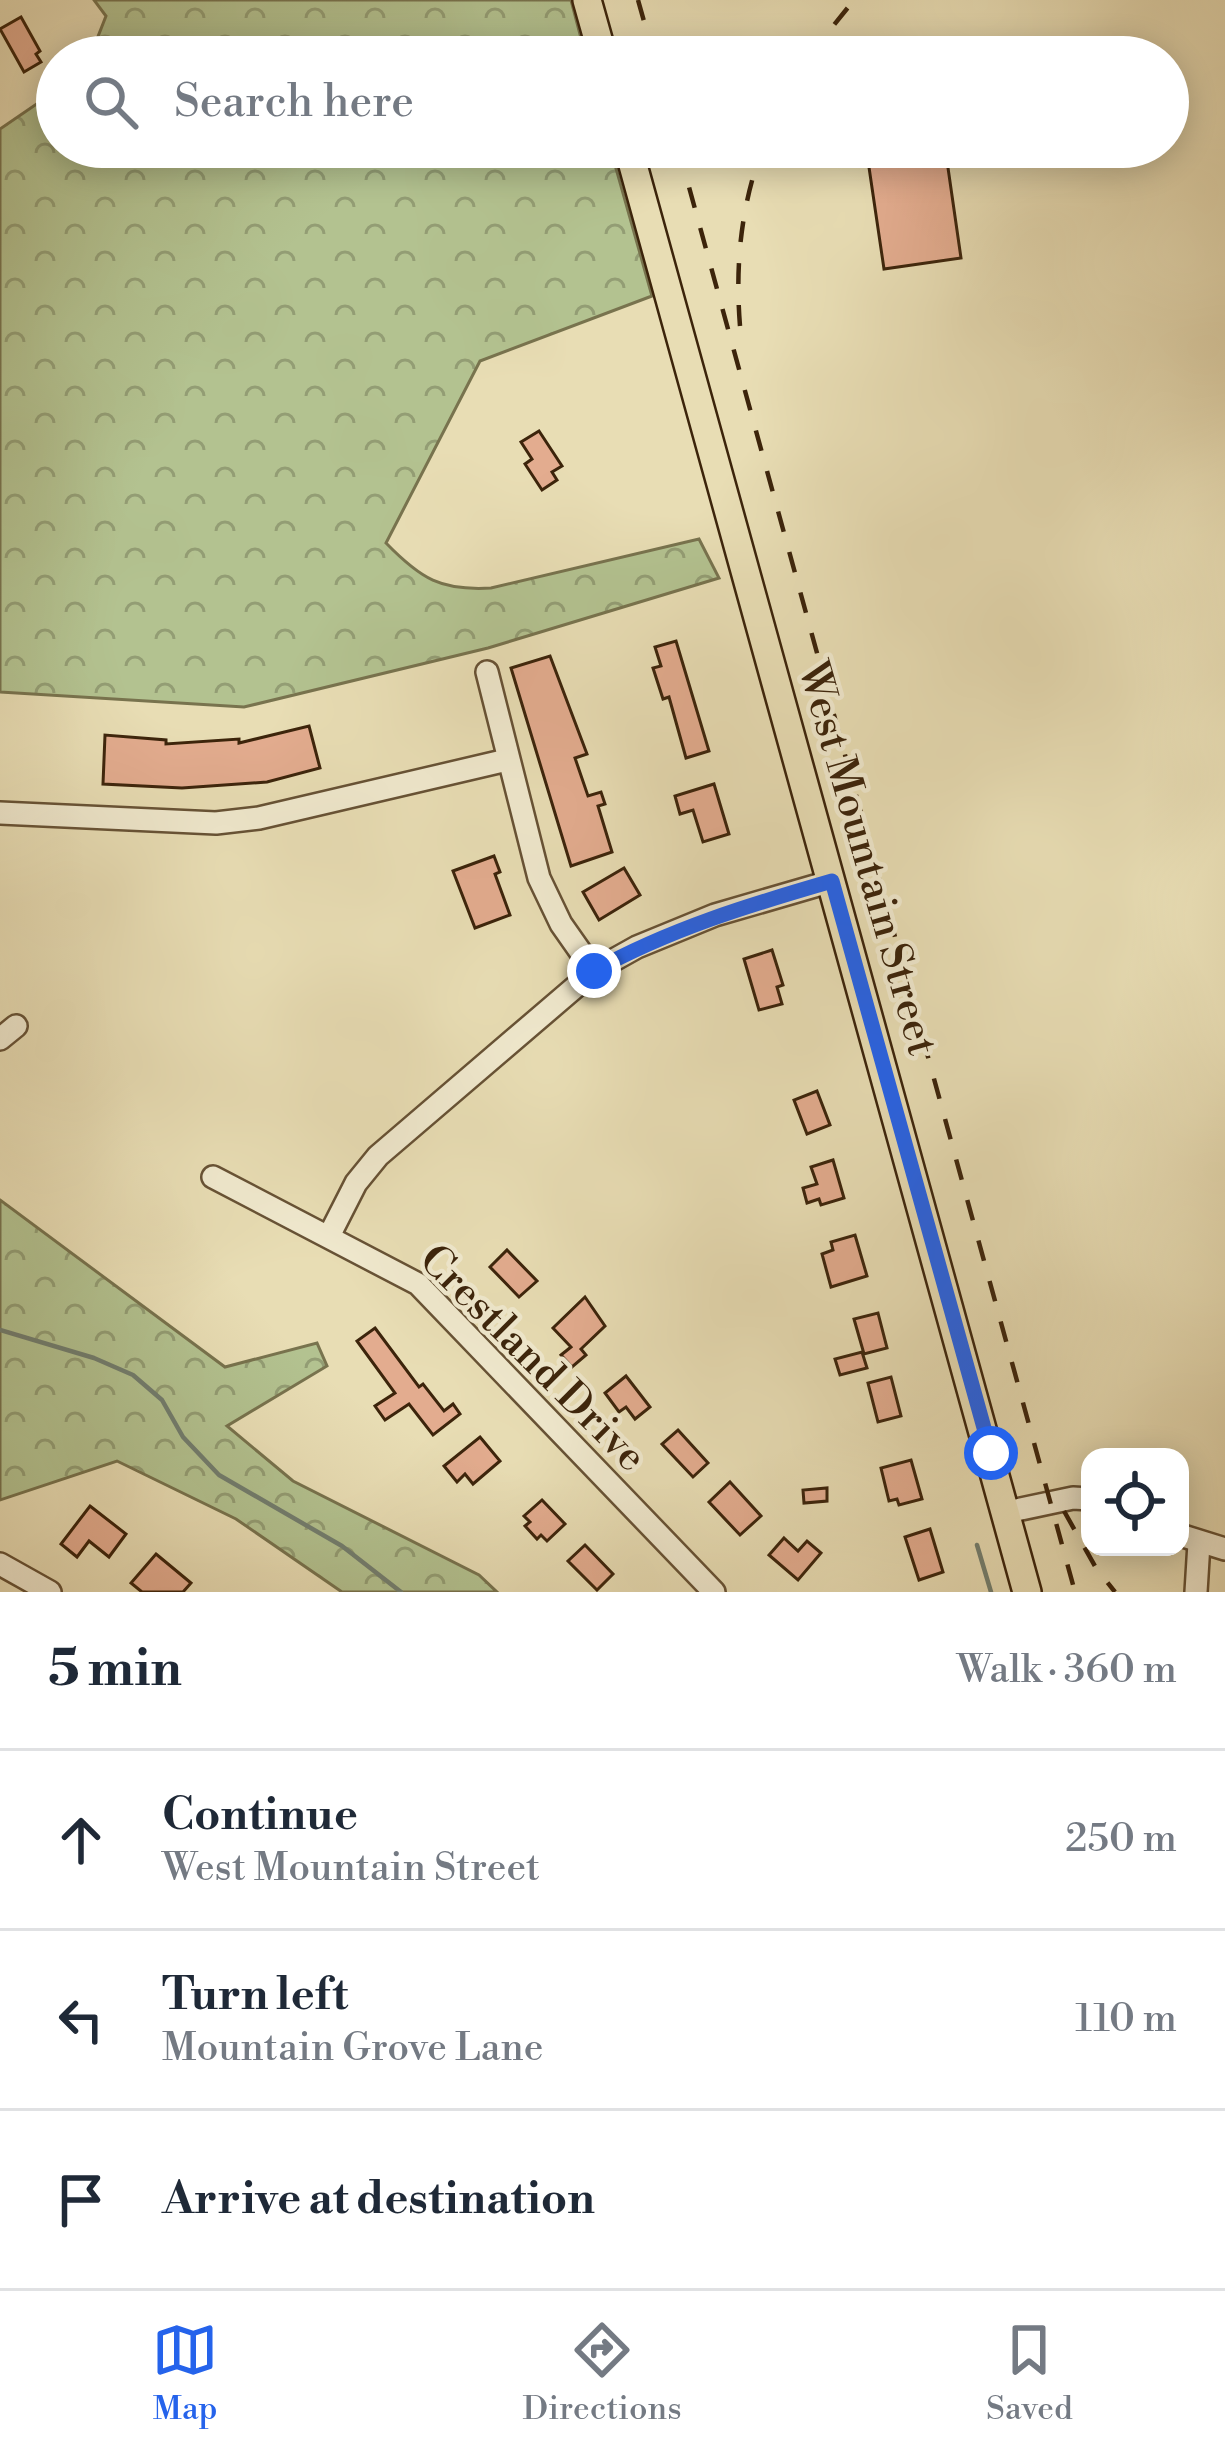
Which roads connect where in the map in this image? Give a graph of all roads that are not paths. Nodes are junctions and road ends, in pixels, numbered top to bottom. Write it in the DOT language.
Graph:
graph roads {
  1 [pos="587,0"];
  2 [pos="597,36"];
  3 [pos="634,168"];
  4 [pos="487,672"];
  5 [pos="507,760"];
  6 [pos="0,813"];
  7 [pos="832,881"];
  8 [pos="594,971"];
  9 [pos="213,1177"];
  10 [pos="329,1236"];
  11 [pos="1081,1498"];
  12 [pos="1007,1512"];
  13 [pos="1189,1539"];
  14 [pos="1225,1549"];
  15 [pos="0,1564"];
  16 [pos="50,1592"];
  17 [pos="714,1592"];
  18 [pos="1028,1592"];
  19 [pos="1196,1592"];
  1 -- 2 [label="main road"];
  3 -- 7 [label="main road, West Mountain Street"];
  4 -- 5 [label="street"];
  5 -- 6 [label="street"];
  5 -- 8 [label="street"];
  7 -- 8 [label="street"];
  7 -- 12 [label="main road, West Mountain Street"];
  8 -- 10 [label="street"];
  9 -- 10 [label="street, Crestland Drive"];
  10 -- 17 [label="street, Crestland Drive"];
  11 -- 12 [label="street"];
  12 -- 18 [label="main road, West Mountain Street"];
  13 -- 14 [label="street"];
  13 -- 19 [label="street"];
  15 -- 16 [label="street"];
}
